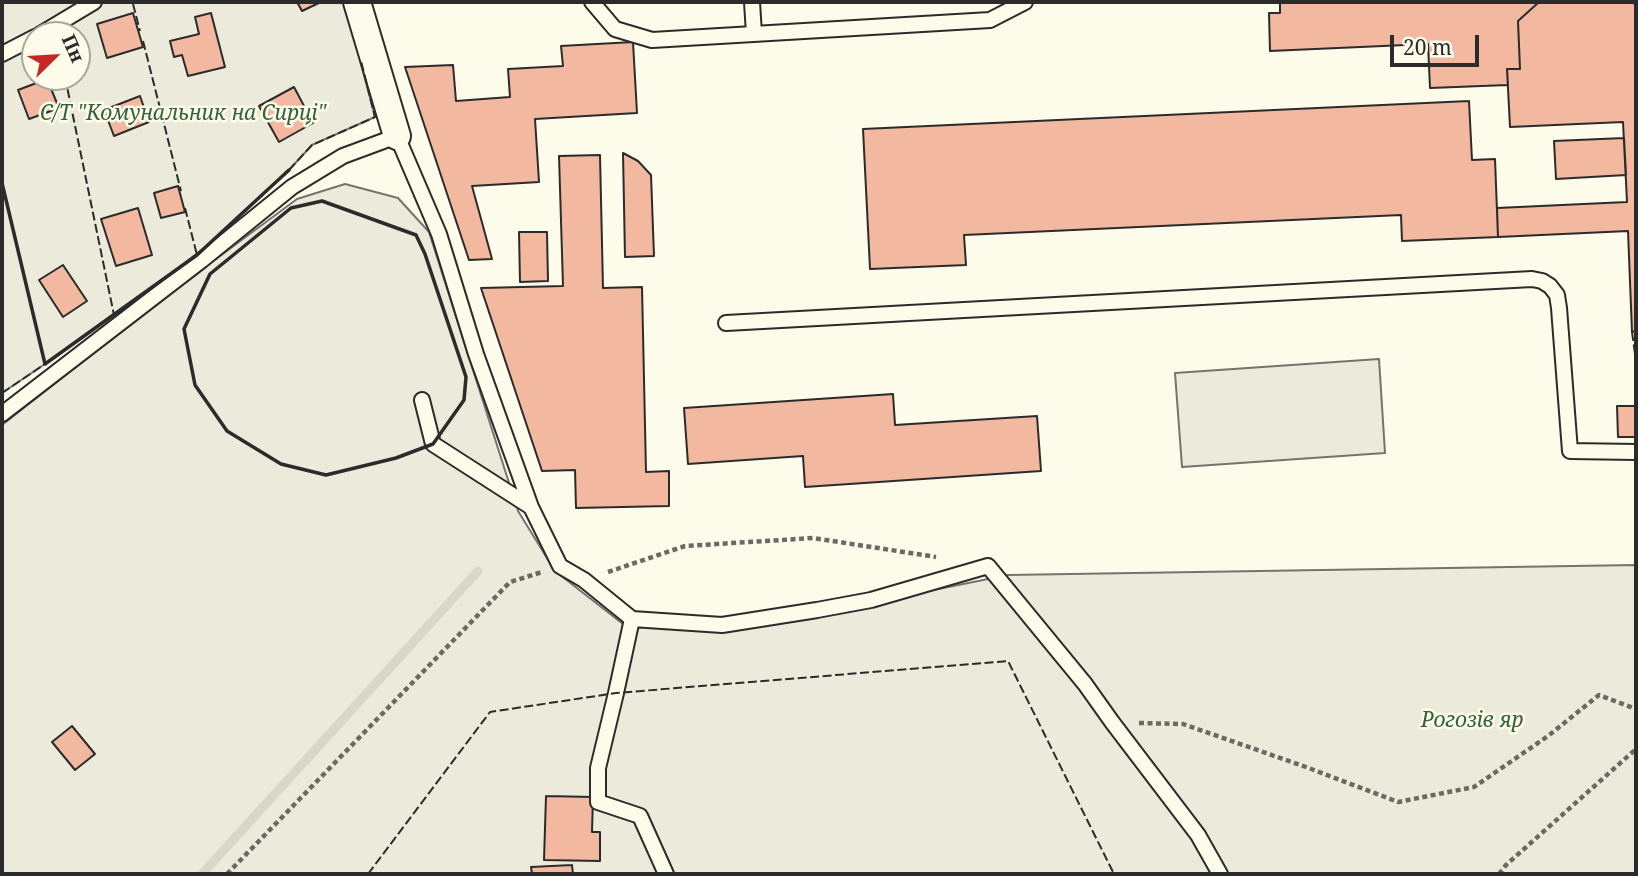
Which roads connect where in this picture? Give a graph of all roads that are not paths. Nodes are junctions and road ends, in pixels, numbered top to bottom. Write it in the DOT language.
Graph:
graph roads {
  1 [pos="94,2"];
  2 [pos="357,2"];
  3 [pos="592,2"];
  4 [pos="752,2"];
  5 [pos="1025,2"];
  6 [pos="62,21"];
  7 [pos="754,34"];
  8 [pos="21,44"];
  9 [pos="2,54"];
  10 [pos="397,136"];
  11 [pos="726,323"];
  12 [pos="422,400"];
  13 [pos="2,414"];
  14 [pos="1636,452"];
  15 [pos="531,507"];
  16 [pos="632,619"];
  17 [pos="666,874"];
  18 [pos="1220,874"];
  1 -- 6 [label="lane"];
  2 -- 10 [label="street"];
  3 -- 7 [label="lane"];
  4 -- 7 [label="lane"];
  5 -- 7 [label="lane"];
  8 -- 9 [label="lane"];
  10 -- 13 [label="lane"];
  10 -- 15 [label="lane"];
  11 -- 14 [label="lane"];
  12 -- 15 [label="lane"];
  15 -- 16 [label="lane"];
  16 -- 17 [label="lane"];
  16 -- 18 [label="lane"];
}
